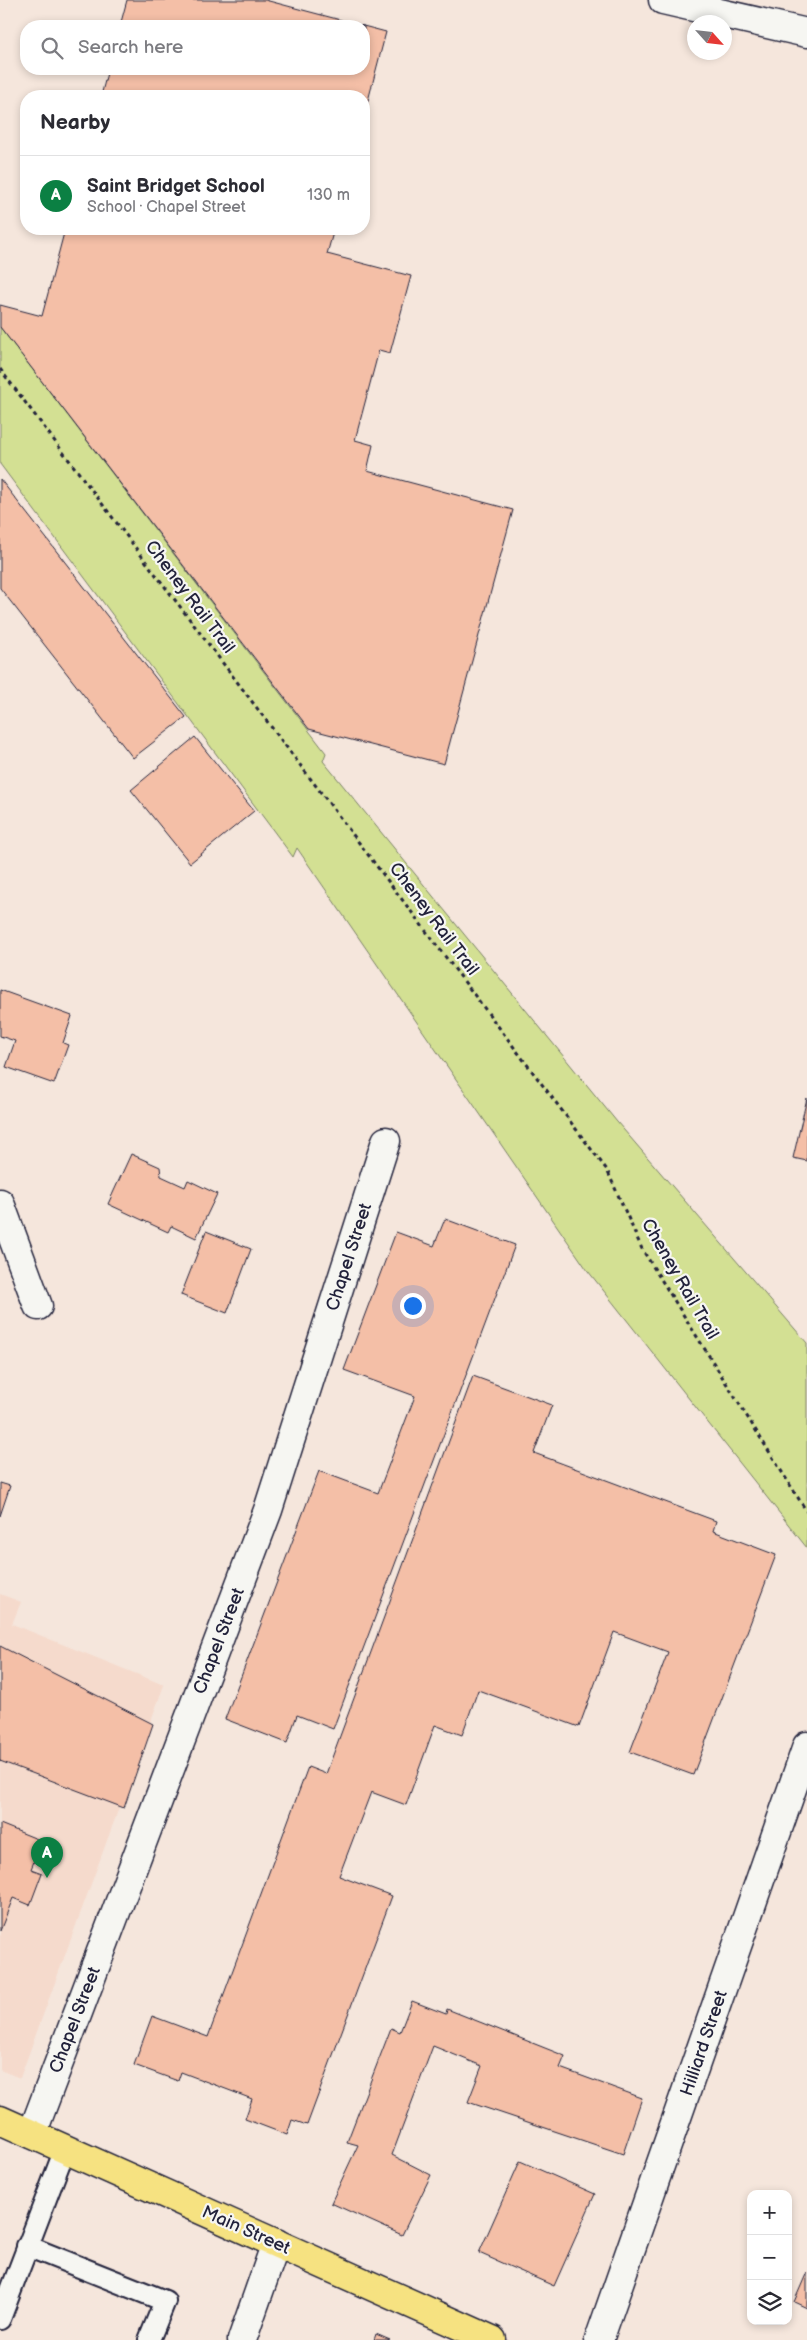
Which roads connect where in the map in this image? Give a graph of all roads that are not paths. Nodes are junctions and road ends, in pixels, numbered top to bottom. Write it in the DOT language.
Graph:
graph roads {
  1 [pos="675,2"];
  2 [pos="807,33"];
  3 [pos="386,1141"];
  4 [pos="0,1203"];
  5 [pos="38,1306"];
  6 [pos="807,1746"];
  7 [pos="0,2120"];
  8 [pos="32,2134"];
  9 [pos="65,2149"];
  10 [pos="276,2243"];
  11 [pos="28,2246"];
  12 [pos="0,2319"];
  13 [pos="149,2340"];
  14 [pos="242,2340"];
  15 [pos="492,2340"];
  16 [pos="599,2340"];
  1 -- 2 [label="street"];
  3 -- 8 [label="street, Chapel Street"];
  4 -- 5 [label="street"];
  6 -- 16 [label="street, Hilliard Street"];
  7 -- 8 [label="main road, Main Street"];
  8 -- 9 [label="main road, Main Street"];
  9 -- 10 [label="main road, Main Street"];
  9 -- 11 [label="lane"];
  10 -- 14 [label="street"];
  10 -- 15 [label="main road, Main Street"];
  11 -- 12 [label="lane"];
  11 -- 13 [label="lane"];
}
